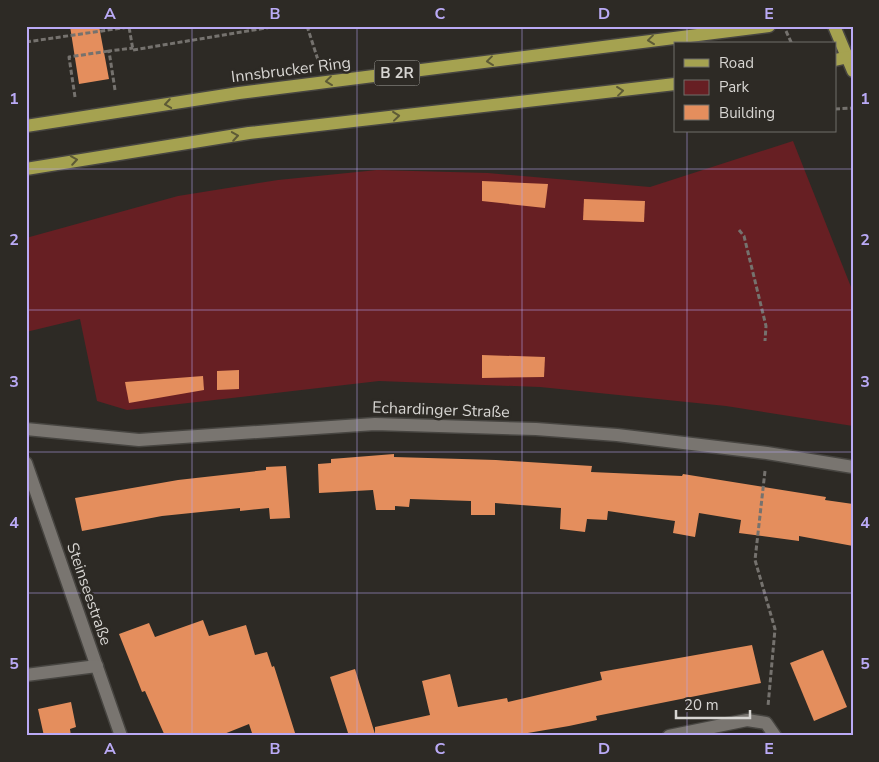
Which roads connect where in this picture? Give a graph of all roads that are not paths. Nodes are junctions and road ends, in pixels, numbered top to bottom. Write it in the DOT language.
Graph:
graph roads {
  1 [pos="769,26"];
  2 [pos="834,26"];
  3 [pos="845,58"];
  4 [pos="853,71"];
  5 [pos="674,84"];
  6 [pos="26,126"];
  7 [pos="26,169"];
  8 [pos="26,429"];
  9 [pos="26,463"];
  10 [pos="853,467"];
  11 [pos="96,666"];
  12 [pos="26,675"];
  13 [pos="121,736"];
  14 [pos="669,736"];
  15 [pos="775,736"];
  1 -- 6 [label="main road, Innsbrucker Ring / B 2R, one-way"];
  2 -- 3 [label="main road"];
  3 -- 4 [label="main road"];
  7 -- 5 [label="main road, one-way"];
  8 -- 10 [label="street, Echardinger Straße"];
  9 -- 11 [label="street, Steinseestraße"];
  11 -- 12 [label="street"];
  11 -- 13 [label="street, Steinseestraße"];
  14 -- 15 [label="street"];
}
